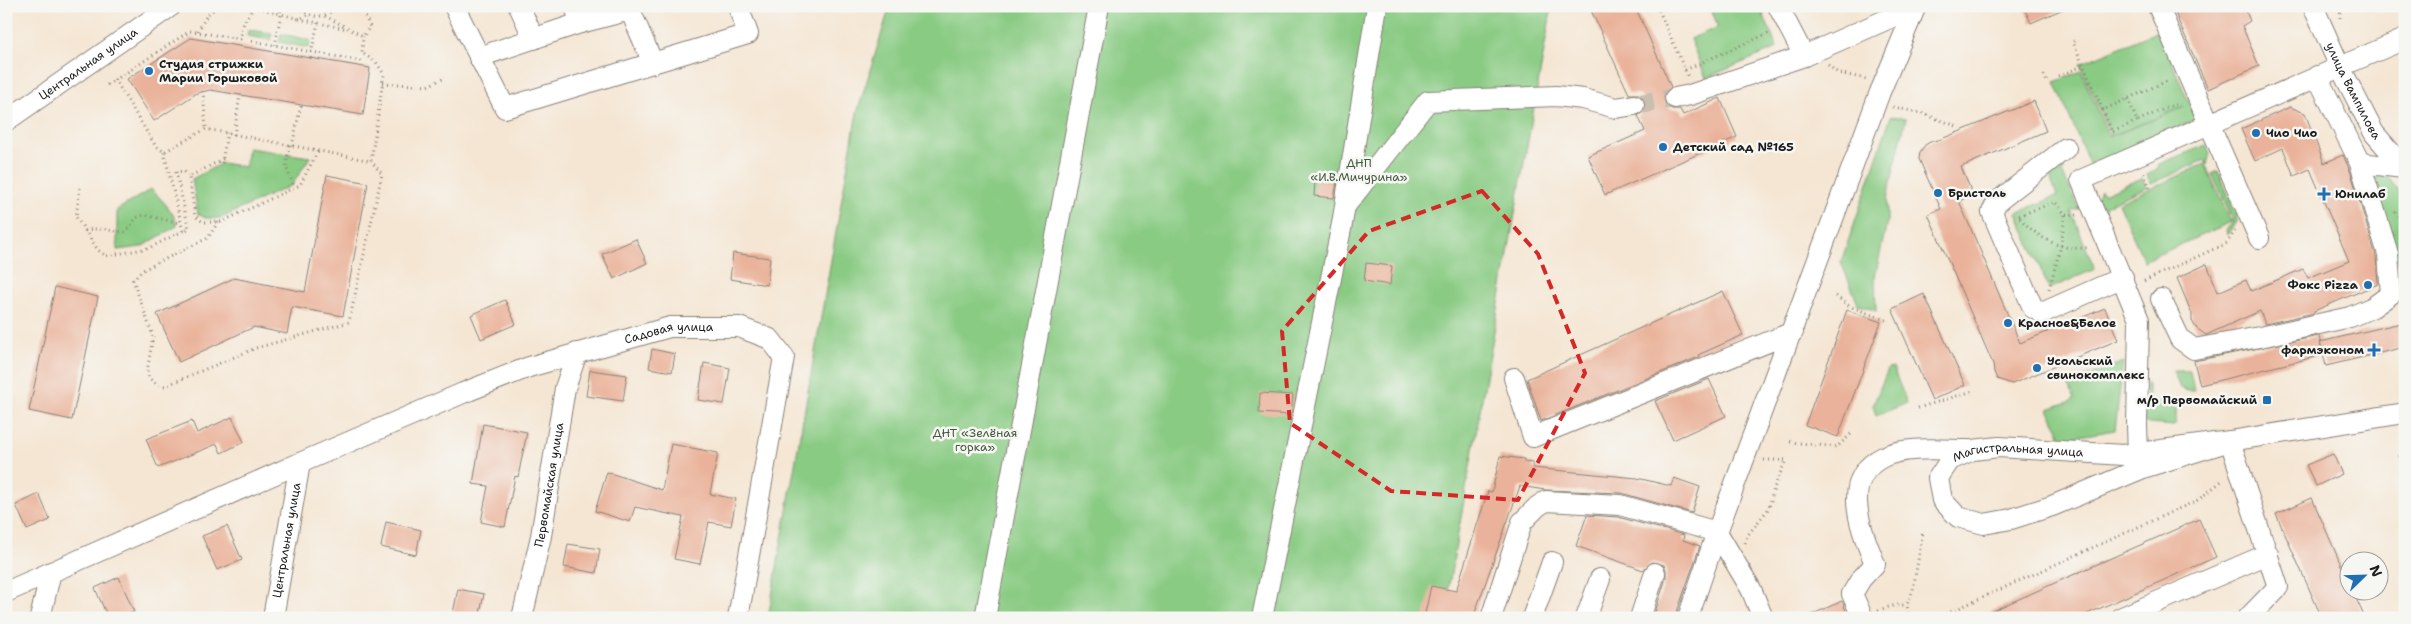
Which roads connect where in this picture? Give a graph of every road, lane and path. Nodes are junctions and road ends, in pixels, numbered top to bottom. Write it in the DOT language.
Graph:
graph roads {
  1 [pos="171,6"];
  2 [pos="218,6"];
  3 [pos="280,6"];
  4 [pos="298,6"];
  5 [pos="337,6"];
  6 [pos="361,6"];
  7 [pos="454,6"];
  8 [pos="519,6"];
  9 [pos="738,6"];
  10 [pos="1099,6"];
  11 [pos="1377,6"];
  12 [pos="1656,6"];
  13 [pos="1778,6"];
  14 [pos="2158,6"];
  15 [pos="2313,6"];
  16 [pos="253,7"];
  17 [pos="1915,7"];
  18 [pos="620,9"];
  19 [pos="281,14"];
  20 [pos="308,15"];
  21 [pos="577,15"];
  22 [pos="325,16"];
  23 [pos="299,19"];
  24 [pos="318,23"];
  25 [pos="1787,24"];
  26 [pos="351,29"];
  27 [pos="198,31"];
  28 [pos="363,36"];
  29 [pos="534,39"];
  30 [pos="2405,39"];
  31 [pos="252,41"];
  32 [pos="2075,41"];
  33 [pos="275,45"];
  34 [pos="311,53"];
  35 [pos="1811,53"];
  36 [pos="479,57"];
  37 [pos="310,58"];
  38 [pos="362,61"];
  39 [pos="652,63"];
  40 [pos="2346,64"];
  41 [pos="2083,66"];
  42 [pos="1685,70"];
  43 [pos="2166,73"];
  44 [pos="2044,75"];
  45 [pos="2058,76"];
  46 [pos="2317,76"];
  47 [pos="445,78"];
  48 [pos="114,80"];
  49 [pos="1870,80"];
  50 [pos="2170,81"];
  51 [pos="2047,82"];
  52 [pos="383,83"];
  53 [pos="107,85"];
  54 [pos="2173,88"];
  55 [pos="203,92"];
  56 [pos="1696,93"];
  57 [pos="240,95"];
  58 [pos="2176,96"];
  59 [pos="1675,98"];
  60 [pos="2128,99"];
  61 [pos="300,105"];
  62 [pos="1634,105"];
  63 [pos="1892,107"];
  64 [pos="2103,110"];
  65 [pos="6,121"];
  66 [pos="2137,121"];
  67 [pos="2210,124"];
  68 [pos="1959,127"];
  69 [pos="206,129"];
  70 [pos="227,133"];
  71 [pos="234,135"];
  72 [pos="290,145"];
  73 [pos="2066,148"];
  74 [pos="318,151"];
  75 [pos="164,152"];
  76 [pos="371,161"];
  77 [pos="2360,163"];
  78 [pos="2405,168"];
  79 [pos="2143,173"];
  80 [pos="189,177"];
  81 [pos="294,187"];
  82 [pos="80,188"];
  83 [pos="2150,189"];
  84 [pos="1344,206"];
  85 [pos="2085,213"];
  86 [pos="2065,214"];
  87 [pos="218,222"];
  88 [pos="181,223"];
  89 [pos="2236,227"];
  90 [pos="183,230"];
  91 [pos="85,232"];
  92 [pos="2259,238"];
  93 [pos="2096,244"];
  94 [pos="2061,246"];
  95 [pos="2123,278"];
  96 [pos="2142,282"];
  97 [pos="1836,296"];
  98 [pos="2162,299"];
  99 [pos="2042,313"];
  100 [pos="1888,321"];
  101 [pos="1792,332"];
  102 [pos="577,353"];
  103 [pos="1514,378"];
  104 [pos="1974,391"];
  105 [pos="1918,408"];
  106 [pos="2405,413"];
  107 [pos="1852,433"];
  108 [pos="2230,441"];
  109 [pos="1790,442"];
  110 [pos="1973,450"];
  111 [pos="2405,454"];
  112 [pos="1747,455"];
  113 [pos="2141,461"];
  114 [pos="300,463"];
  115 [pos="2405,467"];
  116 [pos="2223,480"];
  117 [pos="1923,531"];
  118 [pos="1717,532"];
  119 [pos="2268,554"];
  120 [pos="1552,562"];
  121 [pos="1737,565"];
  122 [pos="51,572"];
  123 [pos="1655,573"];
  124 [pos="1600,579"];
  125 [pos="6,592"];
  126 [pos="1907,605"];
  127 [pos="1869,614"];
  128 [pos="40,618"];
  129 [pos="273,618"];
  130 [pos="522,618"];
  131 [pos="738,618"];
  132 [pos="985,618"];
  133 [pos="1262,618"];
  134 [pos="1491,618"];
  135 [pos="1532,618"];
  136 [pos="1586,618"];
  137 [pos="1640,618"];
  138 [pos="1688,618"];
  139 [pos="1763,618"];
  140 [pos="1909,618"];
  141 [pos="1937,618"];
  142 [pos="2120,618"];
  143 [pos="2248,618"];
  1 -- 65 [label="street, Центральная улица"];
  2 -- 27 [label="path"];
  3 -- 19 [label="path"];
  4 -- 20 [label="path"];
  5 -- 22 [label="path"];
  6 -- 28 [label="path"];
  7 -- 36 [label="street"];
  8 -- 29 [label="street"];
  9 -- 39 [label="street"];
  10 -- 132 [label="street"];
  11 -- 84 [label="street"];
  12 -- 42 [label="path"];
  13 -- 25 [label="street"];
  14 -- 67 [label="street"];
  15 -- 40 [label="street, улица Вампилова"];
  16 -- 19 [label="path"];
  16 -- 27 [label="path"];
  17 -- 35 [label="street"];
  17 -- 101 [label="street"];
  18 -- 21 [label="street"];
  18 -- 39 [label="street"];
  19 -- 23 [label="path"];
  19 -- 33 [label="path"];
  20 -- 22 [label="path"];
  20 -- 23 [label="path"];
  21 -- 29 [label="street"];
  22 -- 26 [label="path"];
  23 -- 24 [label="path"];
  24 -- 26 [label="path"];
  24 -- 34 [label="path"];
  25 -- 35 [label="street"];
  25 -- 42 [label="path"];
  26 -- 28 [label="path"];
  27 -- 48 [label="path"];
  28 -- 52 [label="path"];
  29 -- 36 [label="street"];
  30 -- 40 [label="street"];
  31 -- 33 [label="path"];
  32 -- 41 [label="path"];
  33 -- 34 [label="path"];
  34 -- 37 [label="path"];
  34 -- 38 [label="path"];
  35 -- 49 [label="path"];
  35 -- 56 [label="street"];
  36 -- 39 [label="street"];
  40 -- 46 [label="street"];
  40 -- 78 [label="street, улица Вампилова"];
  41 -- 45 [label="path"];
  41 -- 64 [label="path"];
  42 -- 56 [label="path"];
  43 -- 50 [label="path"];
  44 -- 51 [label="path"];
  46 -- 67 [label="street"];
  46 -- 77 [label="street"];
  47 -- 52 [label="path"];
  48 -- 53 [label="path"];
  48 -- 75 [label="path"];
  50 -- 54 [label="path"];
  50 -- 60 [label="path"];
  52 -- 76 [label="path"];
  55 -- 69 [label="path"];
  56 -- 59 [label="street"];
  57 -- 71 [label="path"];
  58 -- 66 [label="path"];
  60 -- 64 [label="path"];
  60 -- 66 [label="path"];
  61 -- 72 [label="path"];
  62 -- 84 [label="street"];
  63 -- 68 [label="path"];
  64 -- 66 [label="path"];
  67 -- 92 [label="street"];
  67 -- 95 [label="street"];
  69 -- 70 [label="path"];
  69 -- 75 [label="path"];
  70 -- 71 [label="path"];
  70 -- 80 [label="path"];
  71 -- 72 [label="path"];
  72 -- 74 [label="path"];
  72 -- 81 [label="path"];
  73 -- 99 [label="street"];
  74 -- 76 [label="path"];
  74 -- 81 [label="path"];
  75 -- 88 [label="path"];
  76 -- 87 [label="path"];
  77 -- 78 [label="street"];
  77 -- 98 [label="street"];
  79 -- 83 [label="path"];
  80 -- 87 [label="path"];
  80 -- 90 [label="path"];
  81 -- 87 [label="path"];
  82 -- 91 [label="path"];
  84 -- 133 [label="street"];
  85 -- 86 [label="path"];
  86 -- 94 [label="path"];
  86 -- 94 [label="path"];
  88 -- 90 [label="path"];
  88 -- 91 [label="path"];
  89 -- 96 [label="path"];
  90 -- 91 [label="path"];
  93 -- 94 [label="path"];
  94 -- 99 [label="path"];
  95 -- 99 [label="street"];
  95 -- 113 [label="street"];
  97 -- 100 [label="path"];
  101 -- 103 [label="street"];
  101 -- 112 [label="street"];
  102 -- 114 [label="street, Садовая улица"];
  102 -- 130 [label="street, Первомайская улица"];
  102 -- 131 [label="street, Садовая улица"];
  104 -- 105 [label="path"];
  106 -- 108 [label="street, Магистральная улица"];
  107 -- 109 [label="path"];
  108 -- 113 [label="street, Магистральная улица"];
  108 -- 119 [label="street"];
  110 -- 113 [label="street, Магистральная улица"];
  110 -- 113 [label="street, Магистральная улица"];
  110 -- 127 [label="street"];
  111 -- 115 [label="path"];
  112 -- 118 [label="street"];
  112 -- 121 [label="path"];
  114 -- 122 [label="street, Садовая улица"];
  114 -- 129 [label="street, Центральная улица"];
  116 -- 141 [label="path"];
  117 -- 126 [label="path"];
  118 -- 121 [label="street"];
  118 -- 134 [label="street"];
  118 -- 138 [label="street"];
  119 -- 142 [label="street"];
  119 -- 143 [label="street"];
  120 -- 135 [label="street"];
  121 -- 139 [label="street"];
  122 -- 125 [label="street, Садовая улица"];
  122 -- 128 [label="street"];
  123 -- 137 [label="street"];
  124 -- 136 [label="street"];
  126 -- 127 [label="path"];
  126 -- 140 [label="path"];
}
